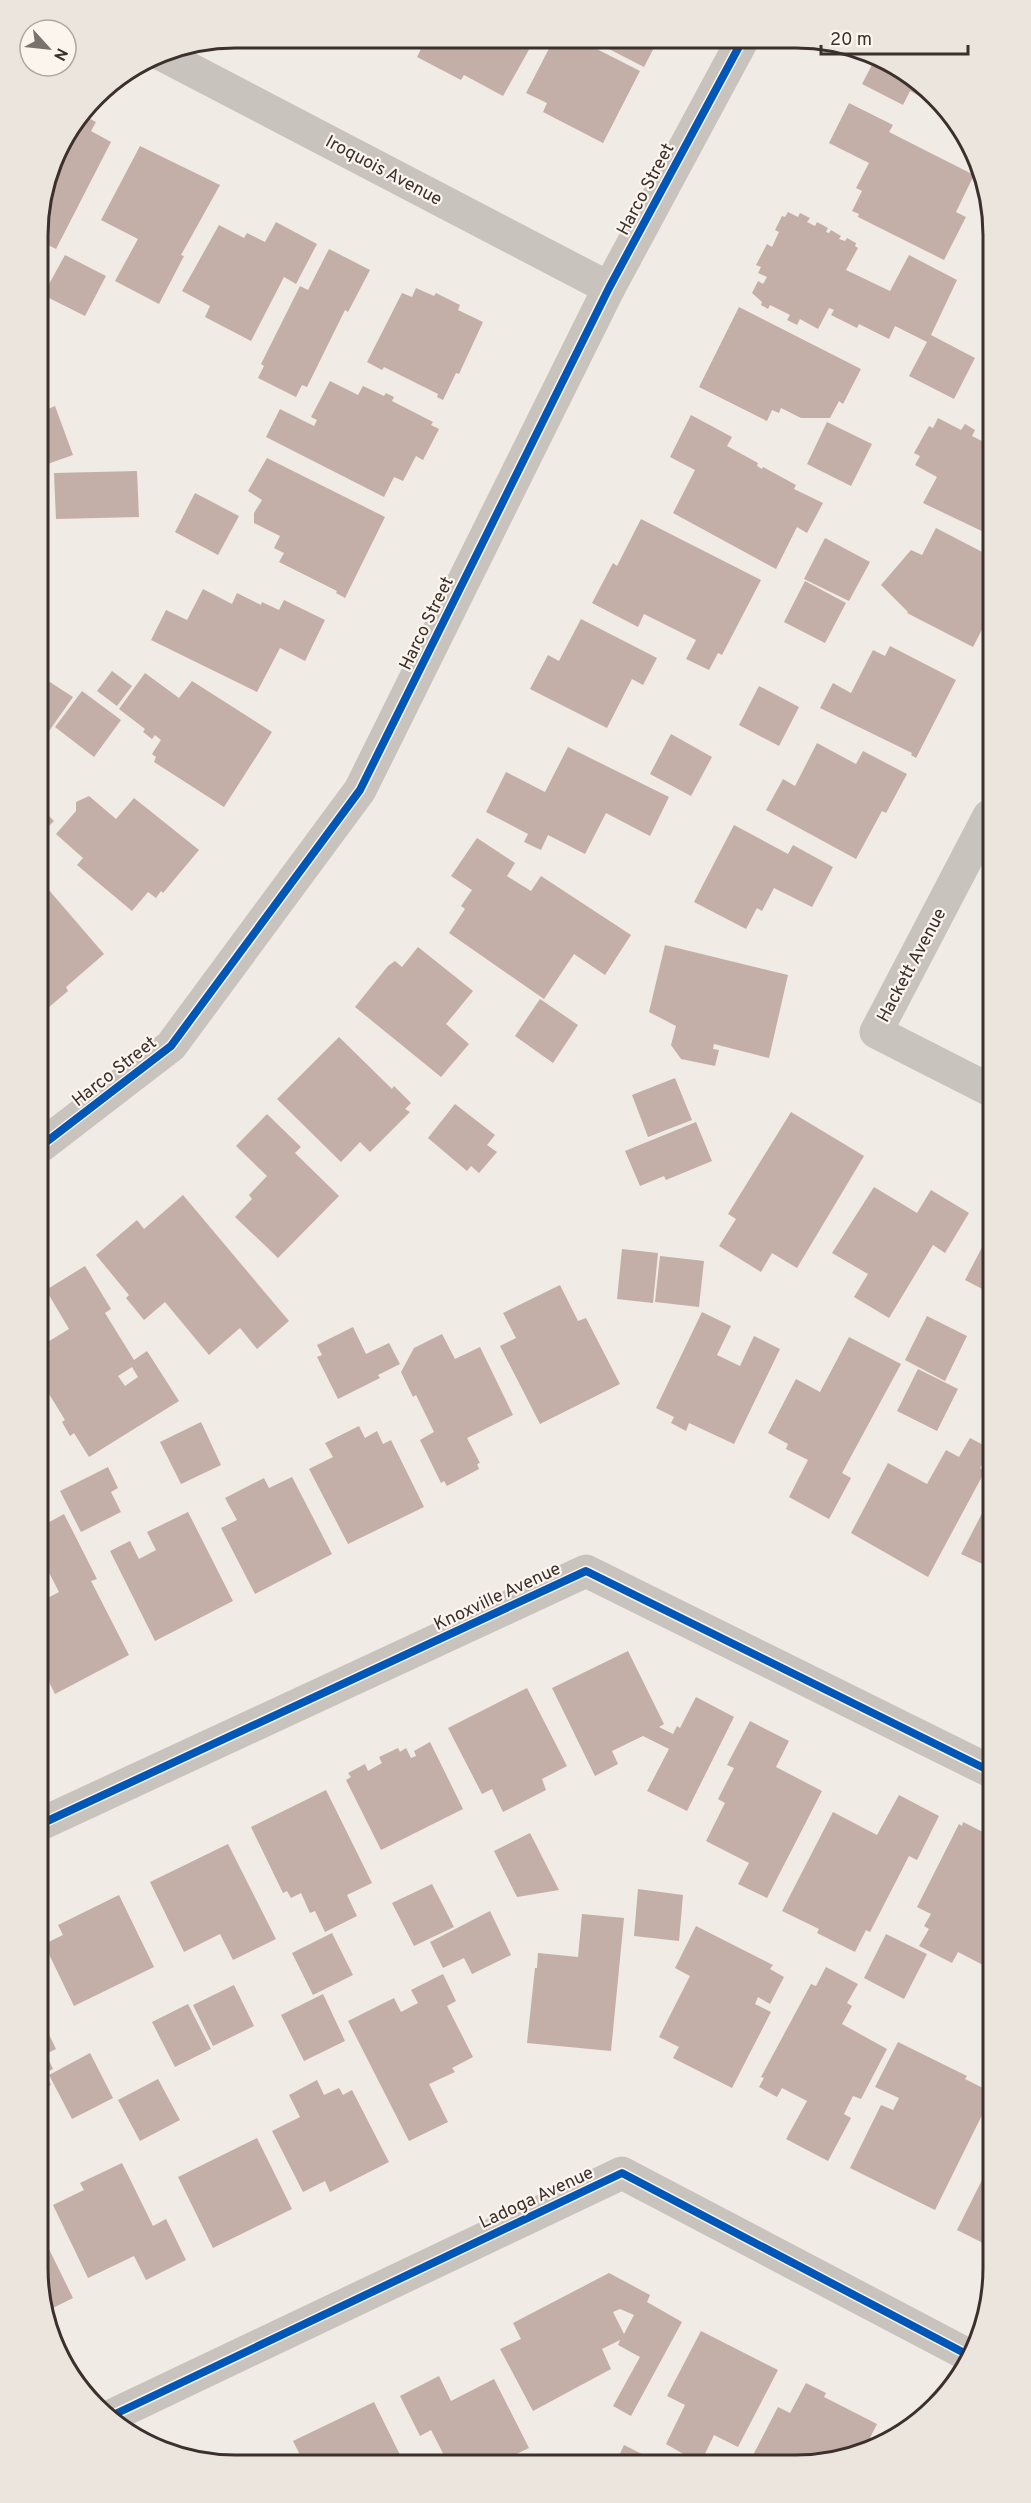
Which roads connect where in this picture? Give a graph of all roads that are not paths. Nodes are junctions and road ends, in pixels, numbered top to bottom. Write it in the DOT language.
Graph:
graph roads {
  1 [pos="738,48"];
  2 [pos="171,59"];
  3 [pos="609,288"];
  4 [pos="983,827"];
  5 [pos="983,1086"];
  6 [pos="48,1141"];
  7 [pos="983,1768"];
  8 [pos="48,1821"];
  9 [pos="963,2352"];
  10 [pos="118,2413"];
  1 -- 3 [label="street, Harco Street"];
  2 -- 3 [label="street, Iroquois Avenue"];
  3 -- 6 [label="street, Harco Street"];
  4 -- 5 [label="street, Hackett Avenue"];
  7 -- 8 [label="street, Knoxville Avenue"];
  9 -- 10 [label="street, Ladoga Avenue"];
}
